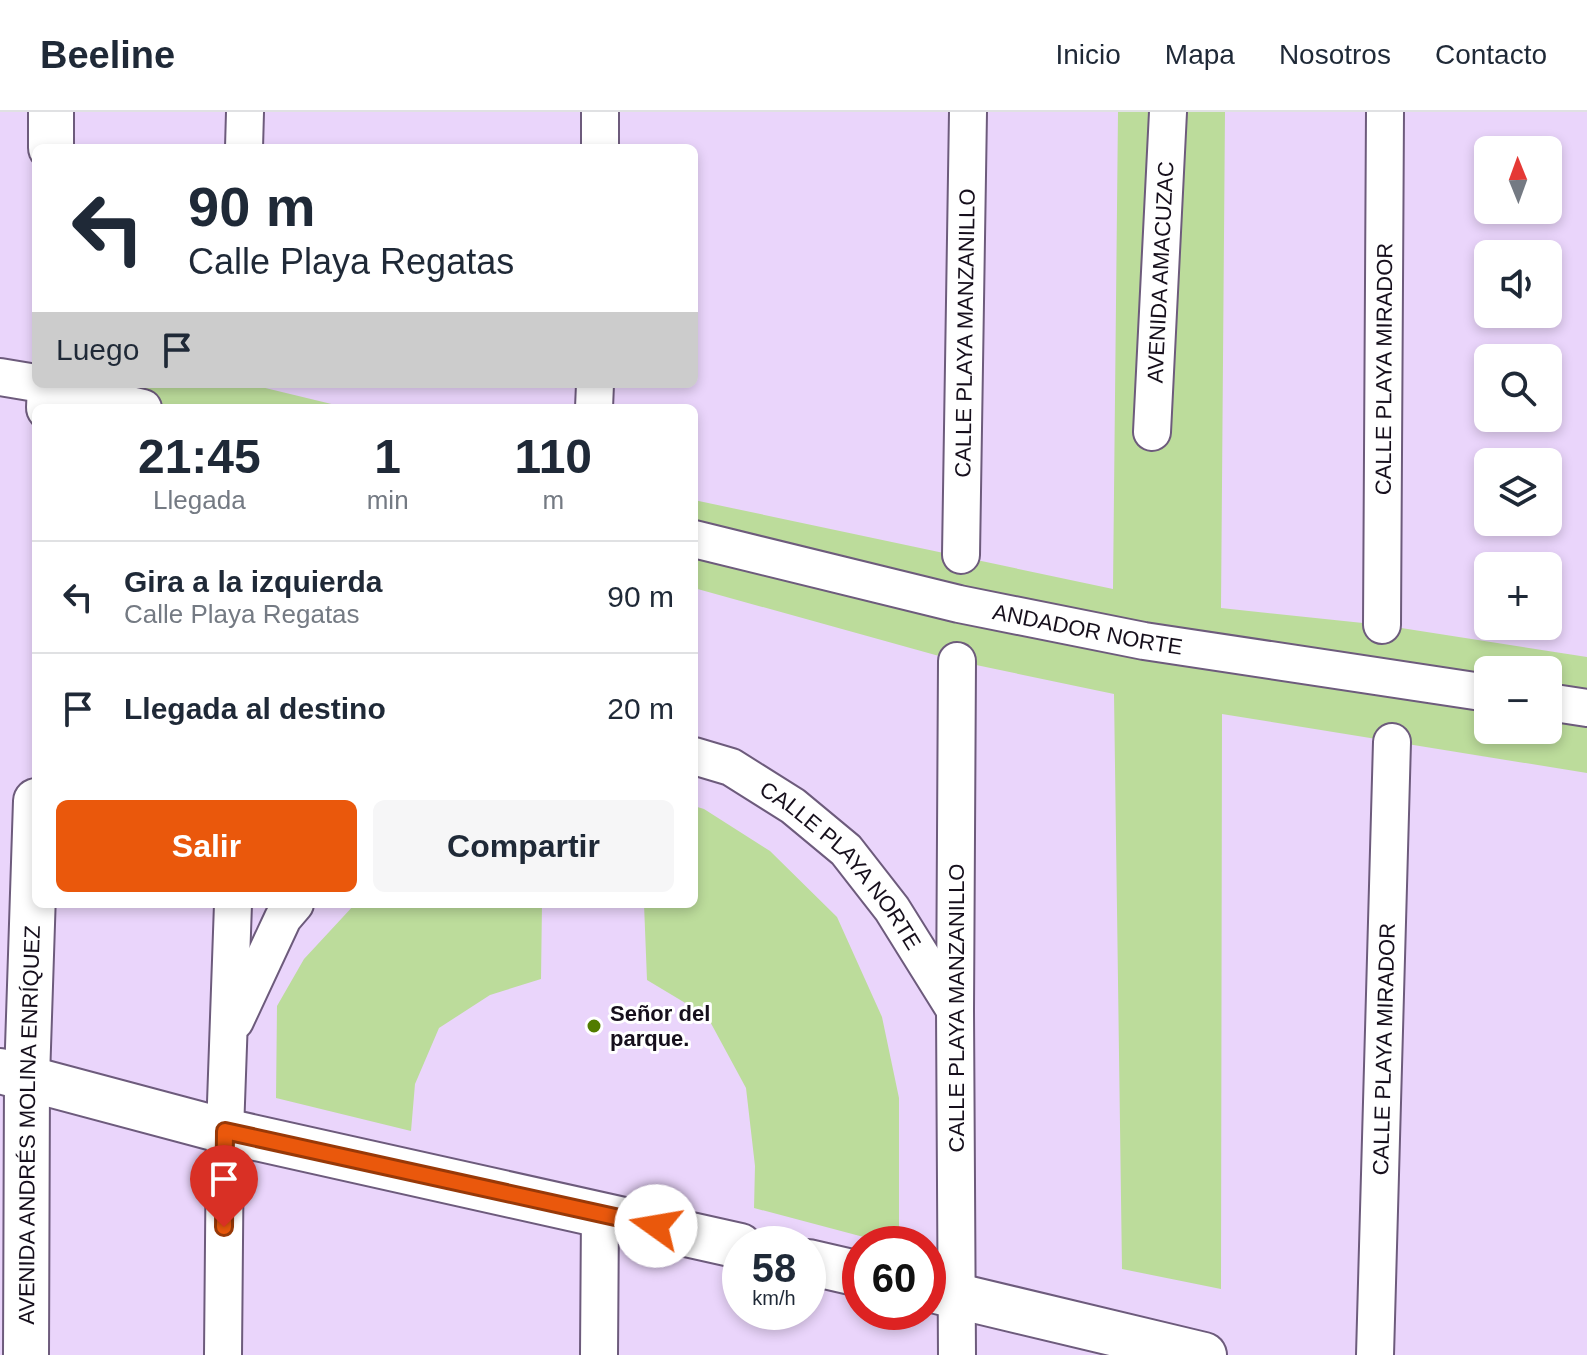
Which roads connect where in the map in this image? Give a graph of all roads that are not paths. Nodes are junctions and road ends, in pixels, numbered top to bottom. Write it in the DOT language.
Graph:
graph roads {
  1 [pos="51,112"];
  2 [pos="245,112"];
  3 [pos="600,112"];
  4 [pos="968,112"];
  5 [pos="1168,112"];
  6 [pos="1385,112"];
  7 [pos="51,144"];
  8 [pos="244,144"];
  9 [pos="600,144"];
  10 [pos="0,377"];
  11 [pos="32,386"];
  12 [pos="45,389"];
  13 [pos="122,404"];
  14 [pos="1152,432"];
  15 [pos="698,540"];
  16 [pos="961,555"];
  17 [pos="1382,625"];
  18 [pos="957,661"];
  19 [pos="1474,691"];
  20 [pos="1562,704"];
  21 [pos="1587,708"];
  22 [pos="1392,742"];
  23 [pos="698,757"];
  24 [pos="32,848"];
  25 [pos="233,908"];
  26 [pos="292,908"];
  27 [pos="955,1010"];
  28 [pos="229,1033"];
  29 [pos="13,1074"];
  30 [pos="225,1131"];
  31 [pos="600,1213"];
  32 [pos="945,1226"];
  33 [pos="722,1242"];
  34 [pos="946,1294"];
  35 [pos="946,1310"];
  36 [pos="26,1355"];
  37 [pos="223,1355"];
  38 [pos="599,1355"];
  39 [pos="957,1355"];
  40 [pos="1204,1355"];
  41 [pos="1375,1355"];
  1 -- 7 [label="main road"];
  2 -- 8 [label="street"];
  3 -- 9 [label="street"];
  4 -- 16 [label="street, CALLE PLAYA MANZANILLO"];
  5 -- 14 [label="street, AVENIDA AMACUZAC"];
  6 -- 17 [label="street, CALLE PLAYA MIRADOR"];
  10 -- 11 [label="street"];
  12 -- 13 [label="street"];
  15 -- 19 [label="street, ANDADOR NORTE"];
  18 -- 27 [label="street, CALLE PLAYA MANZANILLO"];
  20 -- 21 [label="street"];
  22 -- 41 [label="street, CALLE PLAYA MIRADOR"];
  23 -- 27 [label="street, CALLE PLAYA NORTE"];
  24 -- 29 [label="main road, AVENIDA ANDRÉS MOLINA ENRÍQUEZ"];
  25 -- 28 [label="street"];
  26 -- 28 [label="street"];
  27 -- 32 [label="street, CALLE PLAYA MANZANILLO"];
  28 -- 30 [label="street"];
  29 -- 30 [label="main road"];
  29 -- 36 [label="main road, AVENIDA ANDRÉS MOLINA ENRÍQUEZ"];
  30 -- 31 [label="main road"];
  30 -- 37 [label="street"];
  31 -- 33 [label="main road"];
  31 -- 38 [label="street"];
  34 -- 40 [label="main road"];
  35 -- 39 [label="street, CALLE PLAYA MANZANILLO"];
}
